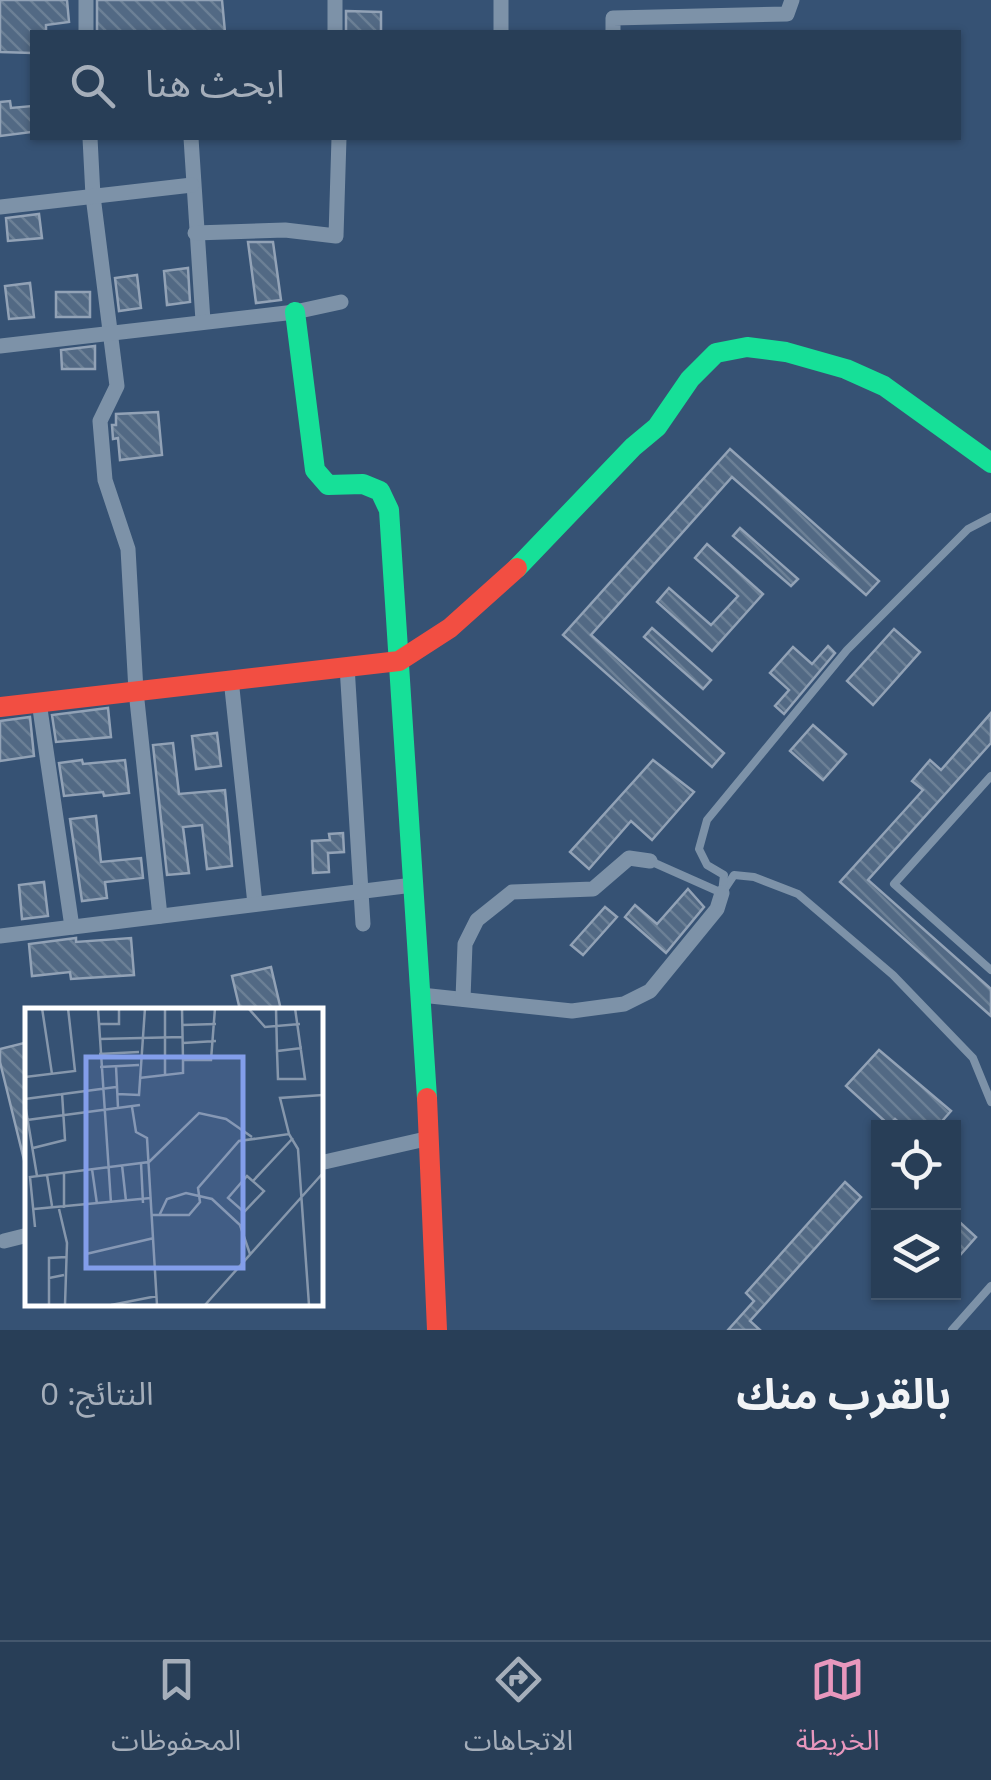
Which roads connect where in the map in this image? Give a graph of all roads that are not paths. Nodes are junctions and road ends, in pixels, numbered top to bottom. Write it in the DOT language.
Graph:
graph roads {
  1 [pos="86,0"];
  2 [pos="335,0"];
  3 [pos="501,0"];
  4 [pos="612,0"];
  5 [pos="792,0"];
  6 [pos="613,25"];
  7 [pos="86,30"];
  8 [pos="335,30"];
  9 [pos="501,30"];
  10 [pos="90,140"];
  11 [pos="191,140"];
  12 [pos="339,140"];
  13 [pos="192,185"];
  14 [pos="93,196"];
  15 [pos="0,207"];
  16 [pos="195,233"];
  17 [pos="341,302"];
  18 [pos="295,312"];
  19 [pos="202,321"];
  20 [pos="111,332"];
  21 [pos="0,346"];
  22 [pos="991,463"];
  23 [pos="991,517"];
  24 [pos="399,661"];
  25 [pos="347,666"];
  26 [pos="231,679"];
  27 [pos="136,690"];
  28 [pos="39,702"];
  29 [pos="0,708"];
  30 [pos="991,776"];
  31 [pos="650,861"];
  32 [pos="414,886"];
  33 [pos="360,892"];
  34 [pos="722,893"];
  35 [pos="255,904"];
  36 [pos="160,916"];
  37 [pos="362,924"];
  38 [pos="72,927"];
  39 [pos="0,936"];
  40 [pos="991,970"];
  41 [pos="420,995"];
  42 [pos="462,998"];
  43 [pos="991,1102"];
  44 [pos="430,1138"];
  45 [pos="322,1163"];
  46 [pos="25,1236"];
  47 [pos="4,1241"];
  48 [pos="991,1286"];
  49 [pos="437,1330"];
  50 [pos="952,1330"];
  1 -- 7 [label="street"];
  2 -- 8 [label="street"];
  3 -- 9 [label="street"];
  4 -- 6 [label="street"];
  5 -- 6 [label="street"];
  10 -- 14 [label="street"];
  11 -- 13 [label="street"];
  12 -- 16 [label="street"];
  13 -- 14 [label="street"];
  13 -- 16 [label="street"];
  14 -- 15 [label="street"];
  14 -- 20 [label="street"];
  16 -- 19 [label="street"];
  17 -- 18 [label="street"];
  18 -- 19 [label="street"];
  18 -- 24 [label="street"];
  19 -- 20 [label="street"];
  20 -- 21 [label="street"];
  20 -- 27 [label="street"];
  22 -- 24 [label="street"];
  23 -- 34 [label="lane"];
  24 -- 25 [label="street"];
  24 -- 32 [label="street"];
  25 -- 26 [label="street"];
  25 -- 33 [label="street"];
  26 -- 27 [label="street"];
  26 -- 35 [label="street"];
  27 -- 28 [label="street"];
  27 -- 36 [label="street"];
  28 -- 29 [label="street"];
  28 -- 38 [label="street"];
  30 -- 40 [label="lane"];
  31 -- 34 [label="lane"];
  31 -- 42 [label="street"];
  32 -- 33 [label="street"];
  32 -- 41 [label="street"];
  33 -- 35 [label="street"];
  33 -- 37 [label="street"];
  34 -- 42 [label="street"];
  34 -- 43 [label="lane"];
  35 -- 36 [label="street"];
  36 -- 38 [label="street"];
  38 -- 39 [label="street"];
  41 -- 42 [label="street"];
  41 -- 44 [label="street"];
  44 -- 45 [label="street"];
  44 -- 49 [label="street"];
  46 -- 47 [label="street"];
  48 -- 50 [label="lane"];
}
